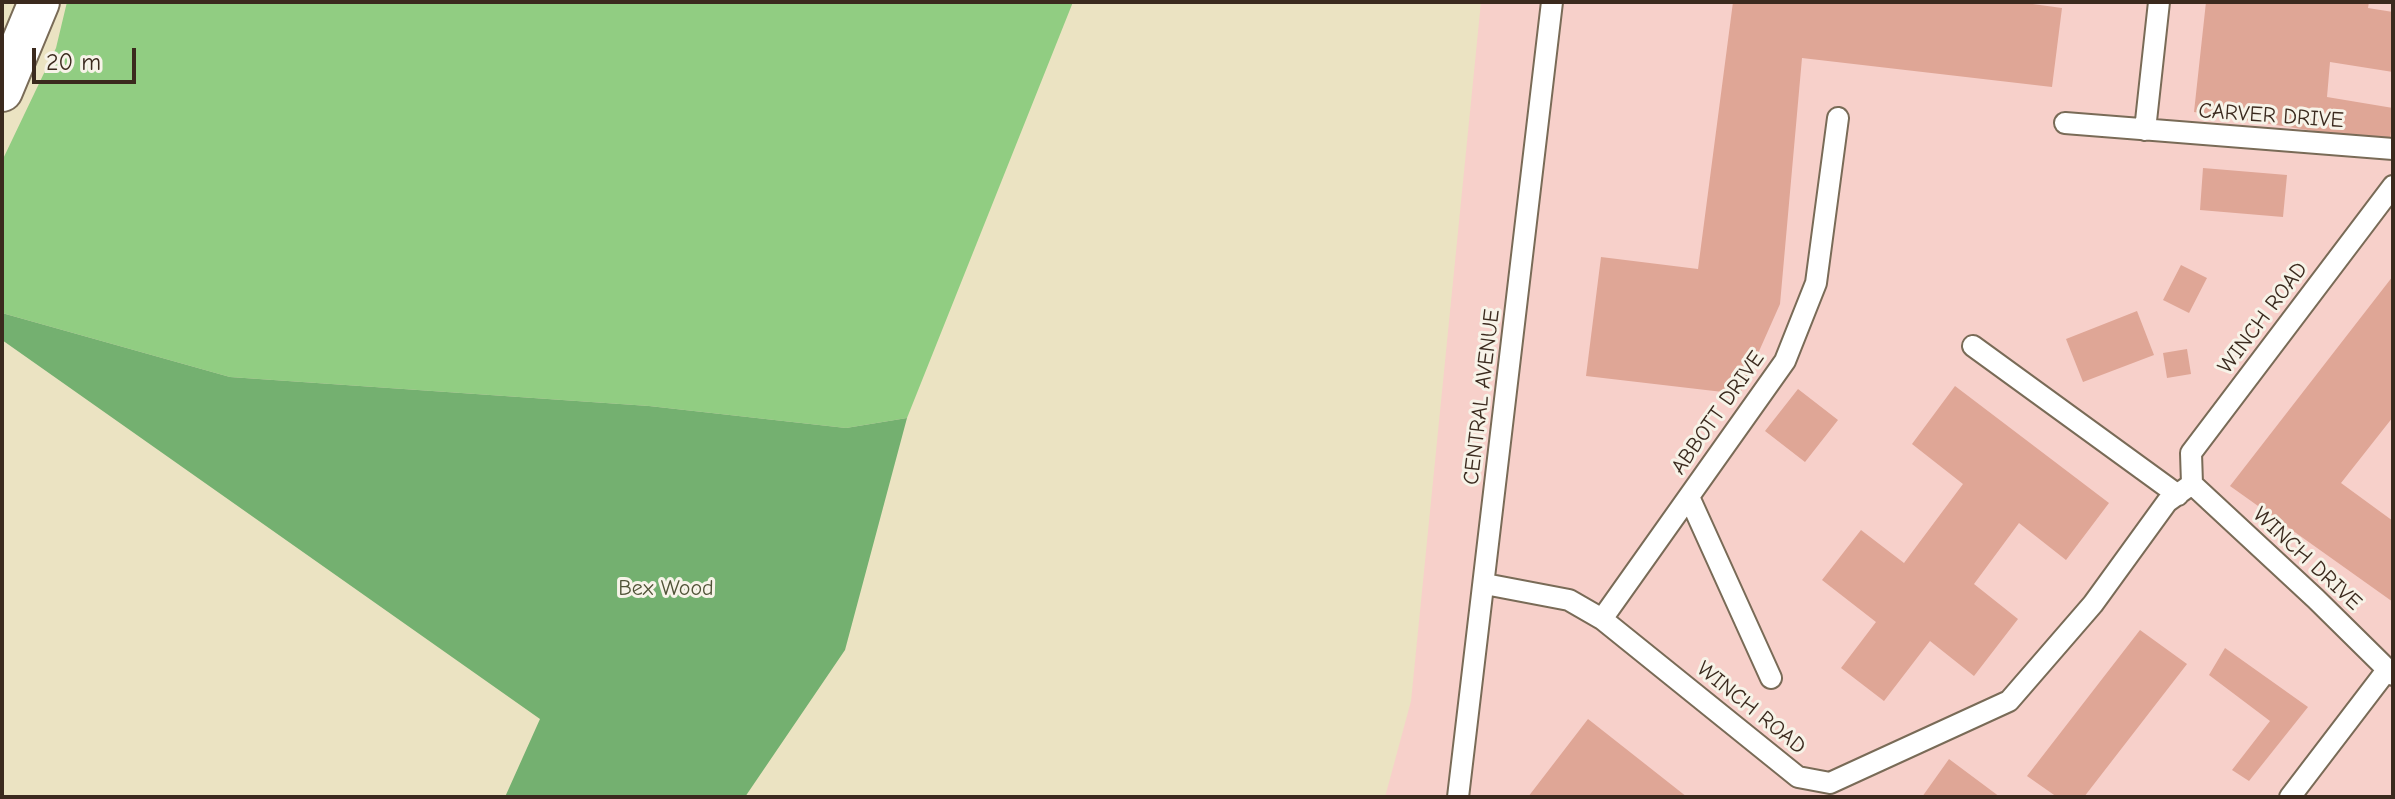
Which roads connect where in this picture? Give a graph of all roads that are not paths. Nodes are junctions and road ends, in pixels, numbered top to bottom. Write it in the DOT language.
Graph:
graph roads {
  1 [pos="39,2"];
  2 [pos="1552,2"];
  3 [pos="2159,2"];
  4 [pos="2,91"];
  5 [pos="1838,118"];
  6 [pos="2065,123"];
  7 [pos="2145,130"];
  8 [pos="2393,149"];
  9 [pos="2393,186"];
  10 [pos="1973,346"];
  11 [pos="2185,489"];
  12 [pos="1689,497"];
  13 [pos="1485,584"];
  14 [pos="1602,619"];
  15 [pos="2390,672"];
  16 [pos="1771,678"];
  17 [pos="1458,797"];
  18 [pos="2290,797"];
  1 -- 4 [label="street"];
  2 -- 13 [label="lane, CENTRAL AVENUE"];
  3 -- 7 [label="lane"];
  5 -- 12 [label="lane, ABBOTT DRIVE"];
  6 -- 7 [label="lane, CARVER DRIVE"];
  7 -- 8 [label="lane, CARVER DRIVE"];
  9 -- 11 [label="lane, WINCH ROAD"];
  10 -- 11 [label="lane, WINCH DRIVE"];
  11 -- 14 [label="lane, WINCH ROAD"];
  11 -- 15 [label="lane, WINCH DRIVE"];
  12 -- 14 [label="lane, ABBOTT DRIVE"];
  12 -- 16 [label="lane"];
  13 -- 14 [label="lane, WINCH ROAD"];
  13 -- 17 [label="lane, CENTRAL AVENUE"];
  15 -- 18 [label="lane"];
}
